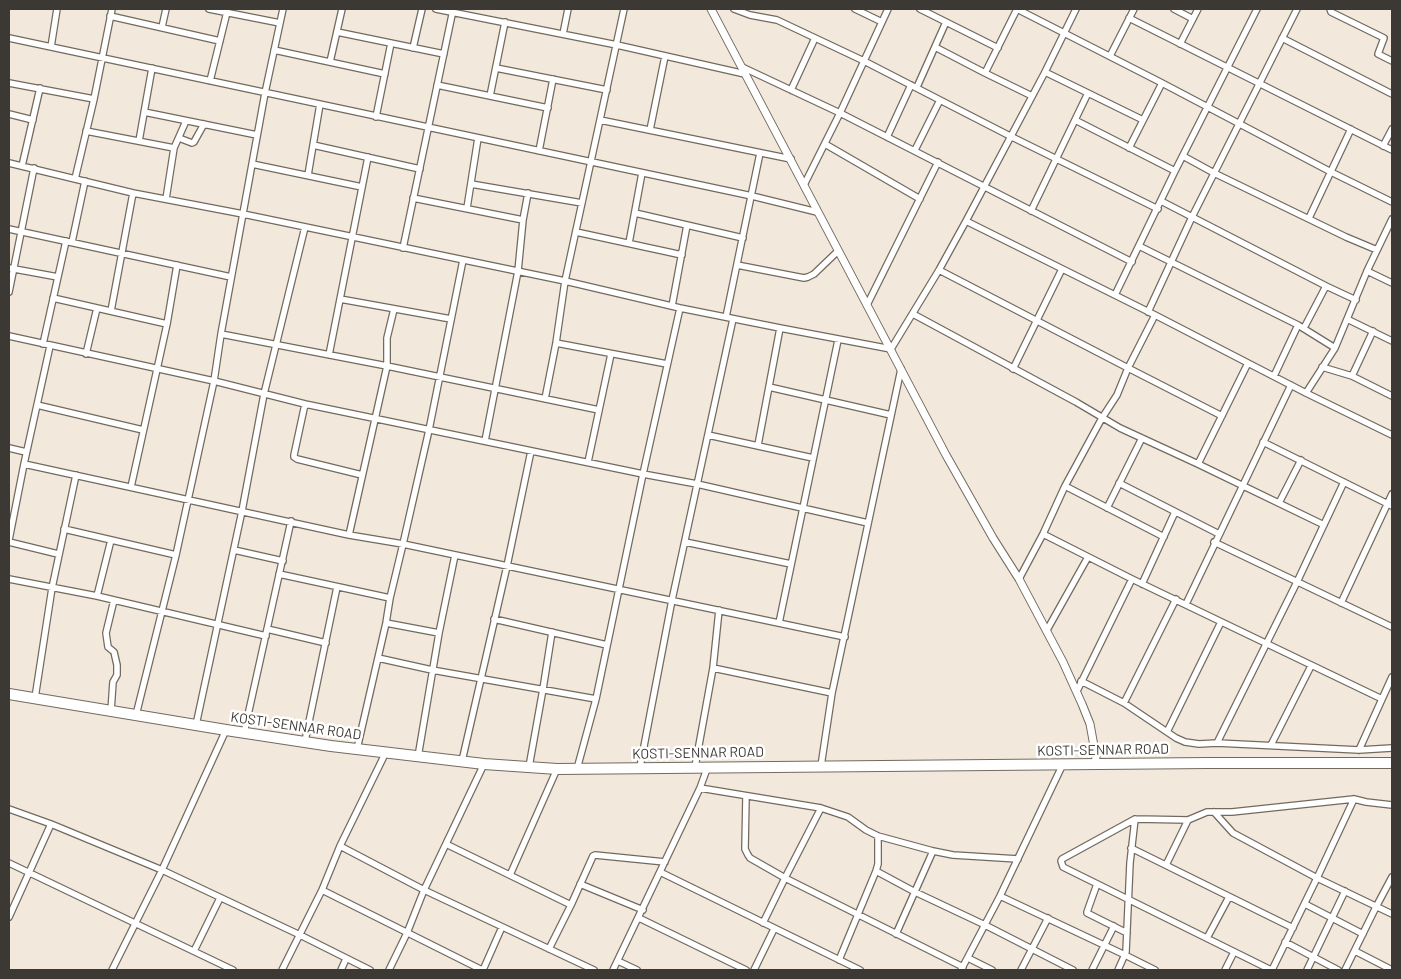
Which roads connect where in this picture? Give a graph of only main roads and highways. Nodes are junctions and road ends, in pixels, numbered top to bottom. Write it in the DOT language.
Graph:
graph roads {
  1 [pos="9,694"];
  2 [pos="1392,763"];
  1 -- 2 [label="highway, KOSTI-SENNAR ROAD"];
}
